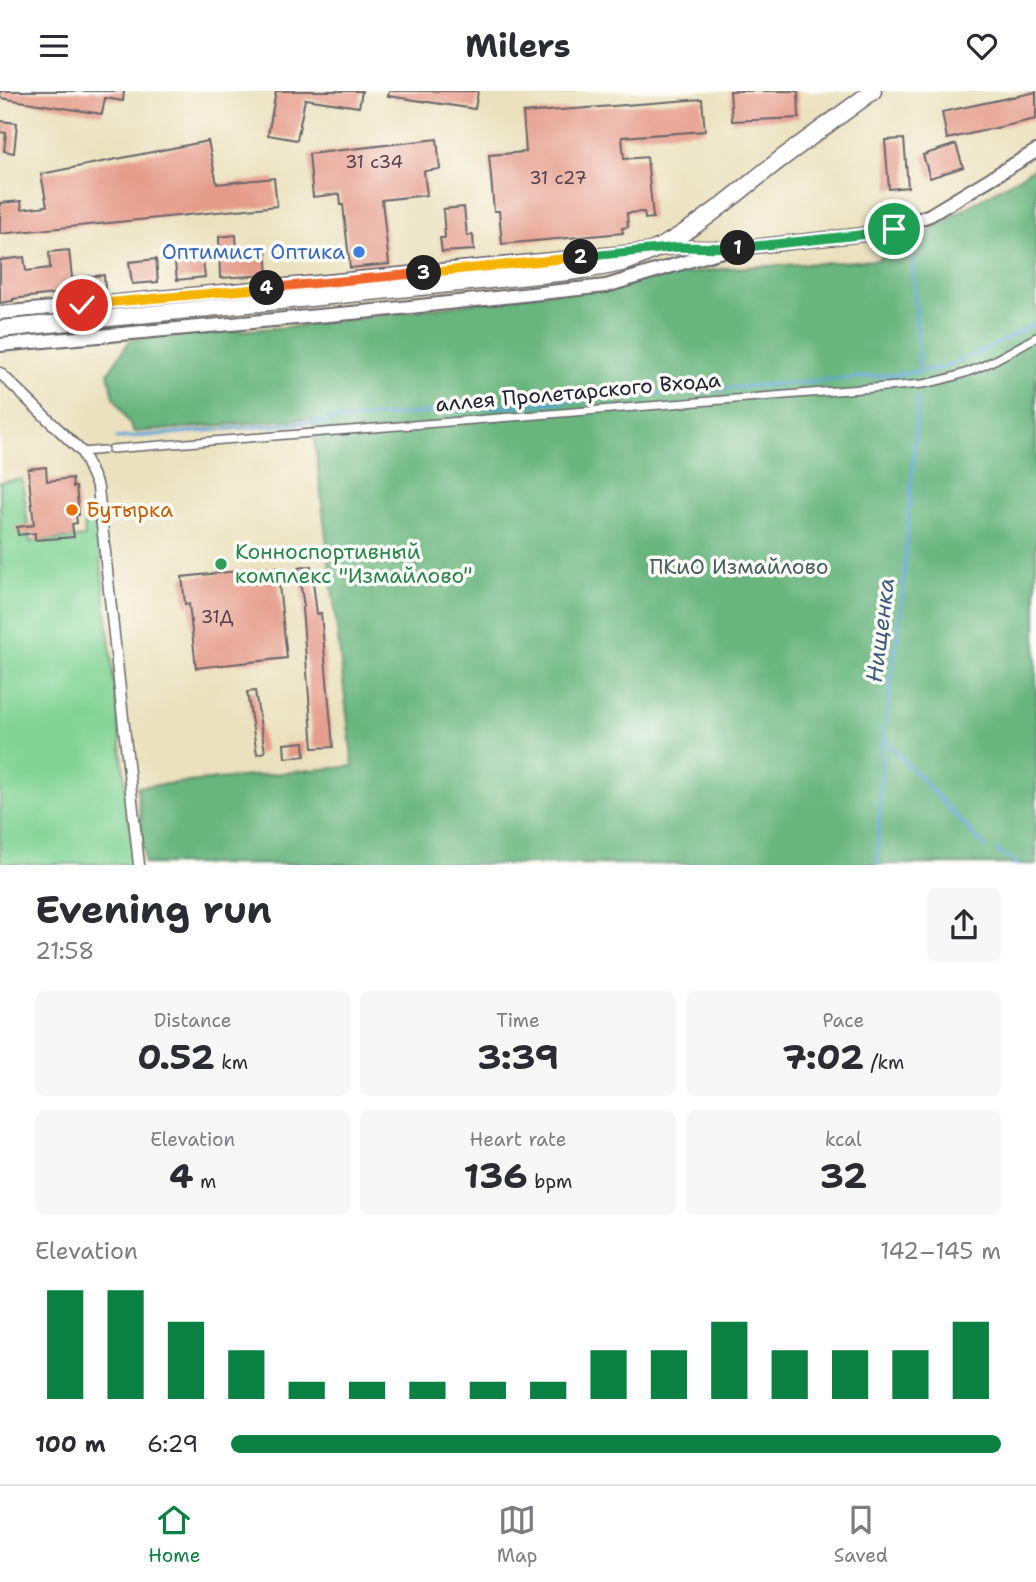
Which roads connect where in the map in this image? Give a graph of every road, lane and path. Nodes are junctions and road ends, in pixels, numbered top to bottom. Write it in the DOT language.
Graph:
graph roads {
  1 [pos="873,91"];
  2 [pos="1036,151"];
  3 [pos="739,248"];
  4 [pos="368,279"];
  5 [pos="180,296"];
  6 [pos="373,311"];
  7 [pos="0,313"];
  8 [pos="182,328"];
  9 [pos="0,329"];
  10 [pos="1036,337"];
  11 [pos="3,347"];
  12 [pos="0,373"];
  13 [pos="82,452"];
  14 [pos="139,865"];
  1 -- 9 [label="main road, bridge"];
  2 -- 3 [label="street"];
  3 -- 4 [label="street"];
  3 -- 6 [label="street"];
  4 -- 5 [label="street"];
  4 -- 6 [label="street"];
  5 -- 7 [label="street"];
  5 -- 8 [label="street"];
  6 -- 8 [label="street"];
  8 -- 11 [label="street"];
  10 -- 13 [label="street, аллея Пролетарского Входа"];
  12 -- 13 [label="street"];
  13 -- 14 [label="street"];
}
